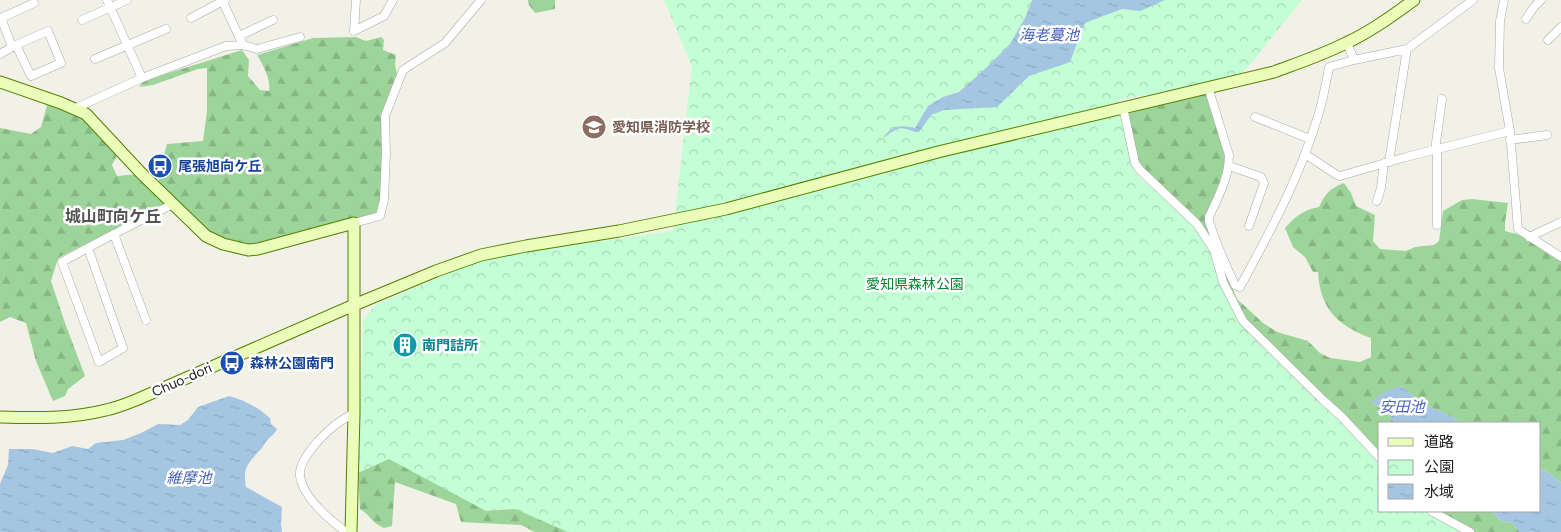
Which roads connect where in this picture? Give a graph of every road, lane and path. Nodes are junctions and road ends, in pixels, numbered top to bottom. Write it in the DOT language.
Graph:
graph roads {
  1 [pos="127,0"];
  2 [pos="223,0"];
  3 [pos="356,0"];
  4 [pos="393,0"];
  5 [pos="481,0"];
  6 [pos="1414,0"];
  7 [pos="1473,0"];
  8 [pos="1504,0"];
  9 [pos="1541,0"];
  10 [pos="34,3"];
  11 [pos="109,4"];
  12 [pos="0,18"];
  13 [pos="191,18"];
  14 [pos="1526,18"];
  15 [pos="82,20"];
  16 [pos="272,20"];
  17 [pos="1561,27"];
  18 [pos="166,29"];
  19 [pos="239,36"];
  20 [pos="300,37"];
  21 [pos="1548,40"];
  22 [pos="1347,43"];
  23 [pos="16,45"];
  24 [pos="243,45"];
  25 [pos="126,46"];
  26 [pos="1407,49"];
  27 [pos="0,54"];
  28 [pos="95,59"];
  29 [pos="1354,60"];
  30 [pos="0,74"];
  31 [pos="142,78"];
  32 [pos="0,82"];
  33 [pos="1208,87"];
  34 [pos="1442,99"];
  35 [pos="1123,107"];
  36 [pos="74,109"];
  37 [pos="1255,117"];
  38 [pos="1510,135"];
  39 [pos="1547,135"];
  40 [pos="1310,138"];
  41 [pos="1436,150"];
  42 [pos="1305,154"];
  43 [pos="1386,163"];
  44 [pos="1229,166"];
  45 [pos="1377,202"];
  46 [pos="173,204"];
  47 [pos="1561,222"];
  48 [pos="354,224"];
  49 [pos="1437,225"];
  50 [pos="1248,226"];
  51 [pos="114,234"];
  52 [pos="1529,237"];
  53 [pos="88,248"];
  54 [pos="1216,249"];
  55 [pos="1561,257"];
  56 [pos="354,305"];
  57 [pos="146,320"];
  58 [pos="354,413"];
  59 [pos="0,417"];
  60 [pos="1378,456"];
  61 [pos="1433,512"];
  62 [pos="346,532"];
  63 [pos="351,532"];
  64 [pos="1470,532"];
  1 -- 11 [label="street"];
  2 -- 13 [label="street"];
  2 -- 19 [label="street"];
  3 -- 4 [label="street"];
  5 -- 48 [label="street"];
  6 -- 22 [label="street, Chuo-dori"];
  7 -- 26 [label="street"];
  8 -- 38 [label="street"];
  9 -- 14 [label="street"];
  10 -- 12 [label="street"];
  11 -- 15 [label="street"];
  11 -- 25 [label="street"];
  12 -- 23 [label="street"];
  16 -- 19 [label="street"];
  17 -- 21 [label="street"];
  18 -- 25 [label="street"];
  19 -- 24 [label="street"];
  20 -- 24 [label="street"];
  22 -- 29 [label="street"];
  22 -- 33 [label="street, Chuo-dori"];
  23 -- 23 [label="street"];
  23 -- 27 [label="street"];
  24 -- 31 [label="street"];
  25 -- 28 [label="street"];
  25 -- 31 [label="street"];
  26 -- 29 [label="street"];
  26 -- 43 [label="street"];
  29 -- 40 [label="street"];
  30 -- 32 [label="street"];
  31 -- 36 [label="street"];
  32 -- 36 [label="street"];
  33 -- 35 [label="street, Chuo-dori"];
  33 -- 44 [label="street"];
  34 -- 41 [label="street"];
  35 -- 54 [label="street"];
  35 -- 56 [label="street, Chuo-dori"];
  36 -- 46 [label="street"];
  37 -- 40 [label="street"];
  38 -- 39 [label="street"];
  38 -- 41 [label="street"];
  38 -- 52 [label="street"];
  40 -- 42 [label="street"];
  41 -- 43 [label="street"];
  41 -- 49 [label="street"];
  42 -- 43 [label="street"];
  42 -- 54 [label="street"];
  43 -- 45 [label="street"];
  44 -- 50 [label="street"];
  44 -- 54 [label="street"];
  46 -- 48 [label="street"];
  46 -- 51 [label="street"];
  47 -- 52 [label="street"];
  48 -- 56 [label="street"];
  51 -- 53 [label="street"];
  51 -- 57 [label="street"];
  52 -- 55 [label="street"];
  53 -- 53 [label="street"];
  54 -- 60 [label="street"];
  56 -- 58 [label="street"];
  56 -- 59 [label="street, Chuo-dori"];
  58 -- 62 [label="street"];
  58 -- 63 [label="street"];
  61 -- 64 [label="street"];
}
